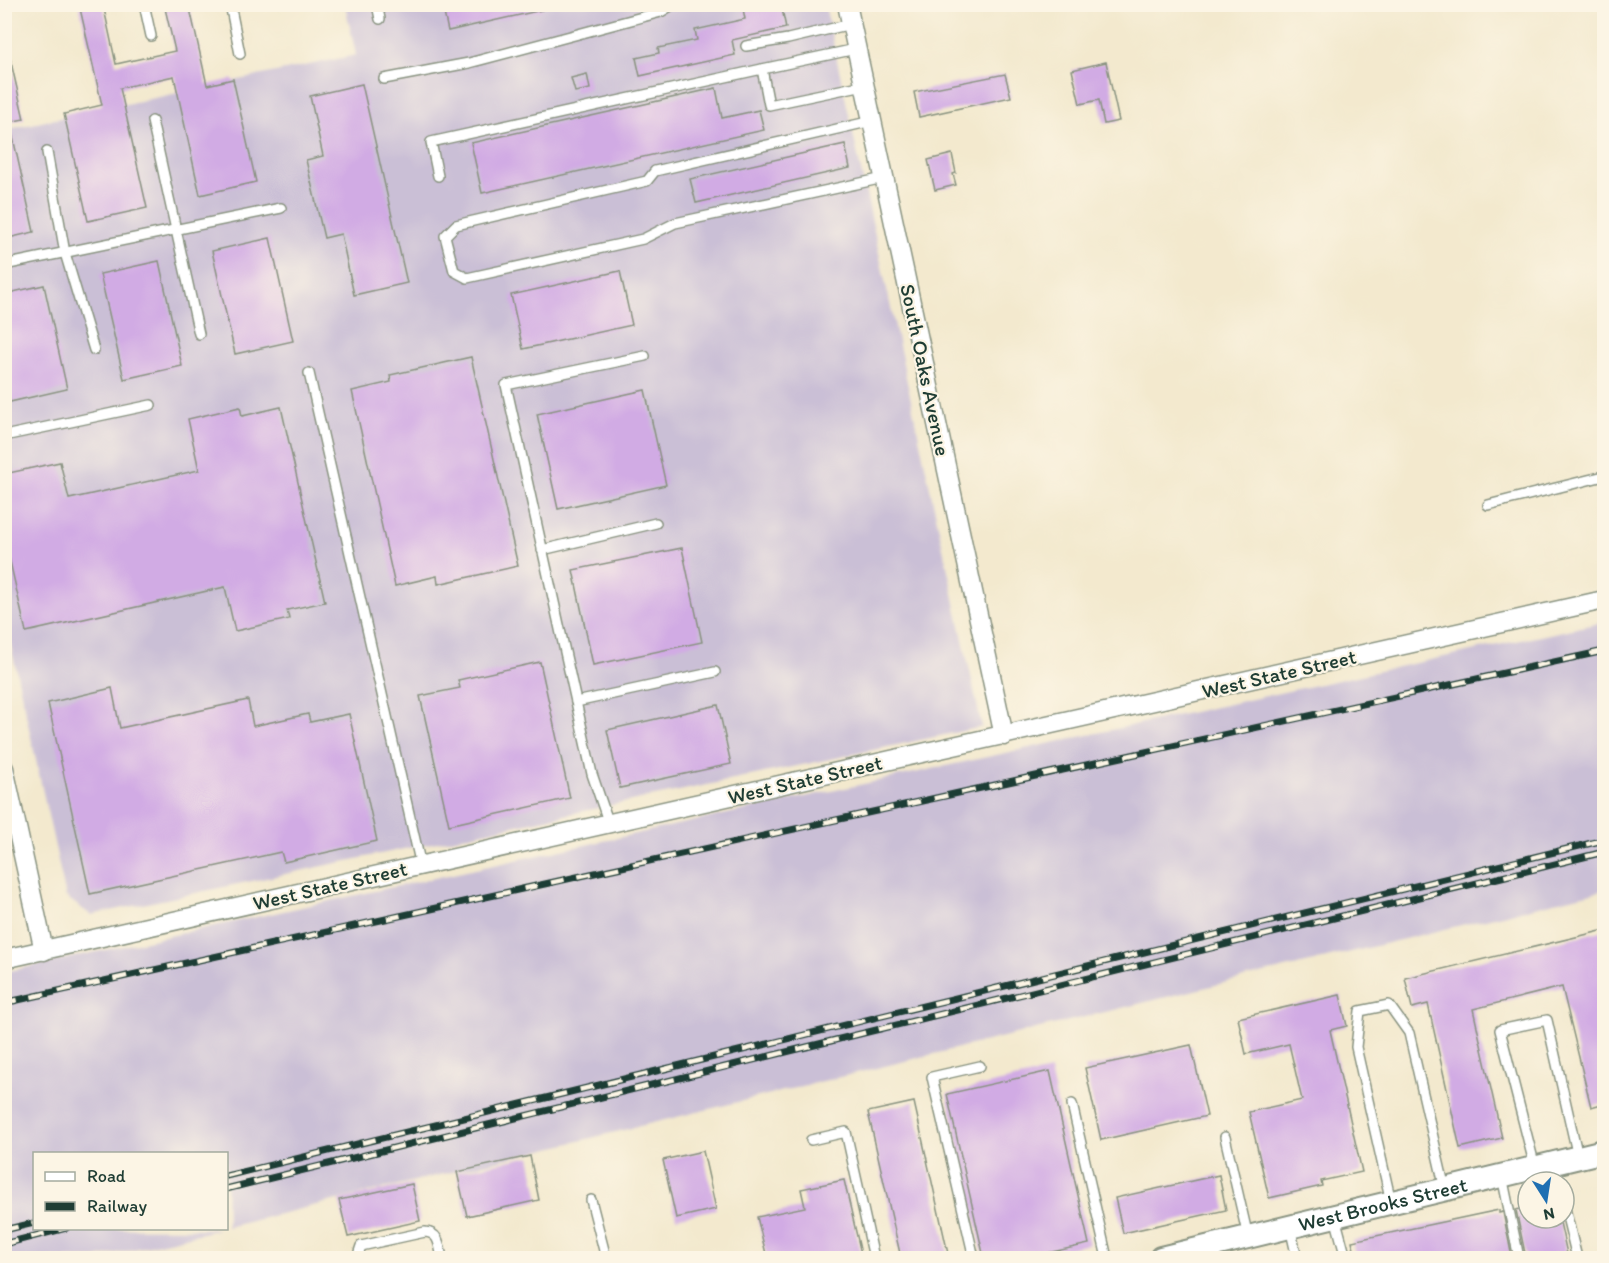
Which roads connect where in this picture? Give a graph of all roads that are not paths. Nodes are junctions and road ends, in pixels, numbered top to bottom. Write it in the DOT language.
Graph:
graph roads {
  1 [pos="144,4"];
  2 [pos="230,4"];
  3 [pos="377,4"];
  4 [pos="674,4"];
  5 [pos="847,4"];
  6 [pos="380,19"];
  7 [pos="851,24"];
  8 [pos="151,36"];
  9 [pos="746,46"];
  10 [pos="856,49"];
  11 [pos="240,54"];
  12 [pos="762,69"];
  13 [pos="384,79"];
  14 [pos="864,85"];
  15 [pos="152,121"];
  16 [pos="872,121"];
  17 [pos="47,152"];
  18 [pos="438,176"];
  19 [pos="884,178"];
  20 [pos="281,208"];
  21 [pos="177,230"];
  22 [pos="65,253"];
  23 [pos="4,265"];
  24 [pos="199,334"];
  25 [pos="94,350"];
  26 [pos="645,356"];
  27 [pos="309,373"];
  28 [pos="151,405"];
  29 [pos="4,436"];
  30 [pos="1605,476"];
  31 [pos="1488,505"];
  32 [pos="656,523"];
  33 [pos="542,550"];
  34 [pos="1605,600"];
  35 [pos="716,672"];
  36 [pos="576,702"];
  37 [pos="1004,736"];
  38 [pos="4,768"];
  39 [pos="609,824"];
  40 [pos="421,866"];
  41 [pos="44,951"];
  42 [pos="4,959"];
  43 [pos="980,1066"];
  44 [pos="1072,1104"];
  45 [pos="1225,1137"];
  46 [pos="811,1140"];
  47 [pos="1605,1150"];
  48 [pos="1578,1157"];
  49 [pos="1549,1170"];
  50 [pos="1551,1170"];
  51 [pos="1516,1175"];
  52 [pos="1502,1176"];
  53 [pos="1445,1189"];
  54 [pos="591,1200"];
  55 [pos="1391,1202"];
  56 [pos="1335,1216"];
  57 [pos="1290,1227"];
  58 [pos="1570,1230"];
  59 [pos="1248,1237"];
  60 [pos="360,1258"];
  61 [pos="442,1258"];
  62 [pos="606,1258"];
  63 [pos="874,1258"];
  64 [pos="974,1258"];
  65 [pos="1107,1258"];
  66 [pos="1161,1258"];
  67 [pos="1297,1258"];
  68 [pos="1346,1258"];
  69 [pos="1519,1258"];
  70 [pos="1577,1258"];
  1 -- 8 [label="lane"];
  2 -- 11 [label="lane"];
  3 -- 6 [label="lane"];
  4 -- 13 [label="lane"];
  5 -- 7 [label="street, South Oaks Avenue"];
  7 -- 9 [label="lane"];
  7 -- 10 [label="street, South Oaks Avenue"];
  10 -- 12 [label="lane"];
  10 -- 14 [label="street, South Oaks Avenue"];
  12 -- 14 [label="lane"];
  12 -- 18 [label="lane"];
  14 -- 16 [label="street, South Oaks Avenue"];
  15 -- 21 [label="lane"];
  16 -- 19 [label="street, South Oaks Avenue"];
  16 -- 19 [label="lane"];
  17 -- 22 [label="lane"];
  19 -- 37 [label="street, South Oaks Avenue"];
  20 -- 21 [label="lane"];
  21 -- 22 [label="lane"];
  21 -- 24 [label="lane"];
  22 -- 23 [label="lane"];
  22 -- 25 [label="lane"];
  26 -- 33 [label="lane"];
  27 -- 40 [label="lane"];
  28 -- 29 [label="lane"];
  30 -- 31 [label="lane"];
  32 -- 33 [label="lane"];
  33 -- 36 [label="lane"];
  34 -- 37 [label="street, West State Street"];
  35 -- 36 [label="lane"];
  36 -- 39 [label="lane"];
  37 -- 39 [label="street, West State Street"];
  38 -- 41 [label="street"];
  39 -- 40 [label="street, West State Street"];
  40 -- 41 [label="street, West State Street"];
  41 -- 42 [label="street, West State Street"];
  43 -- 64 [label="lane"];
  44 -- 65 [label="lane"];
  45 -- 59 [label="lane"];
  46 -- 63 [label="lane"];
  47 -- 48 [label="street, West Brooks Street"];
  48 -- 49 [label="lane"];
  48 -- 50 [label="street, West Brooks Street"];
  51 -- 52 [label="street, West Brooks Street"];
  52 -- 53 [label="street, West Brooks Street"];
  52 -- 69 [label="lane"];
  53 -- 55 [label="street, West Brooks Street"];
  53 -- 55 [label="lane"];
  54 -- 62 [label="lane"];
  55 -- 56 [label="street, West Brooks Street"];
  56 -- 57 [label="street, West Brooks Street"];
  56 -- 68 [label="lane"];
  57 -- 59 [label="street, West Brooks Street"];
  57 -- 67 [label="lane"];
  58 -- 70 [label="lane"];
  59 -- 66 [label="street, West Brooks Street"];
  60 -- 61 [label="lane"];
}
